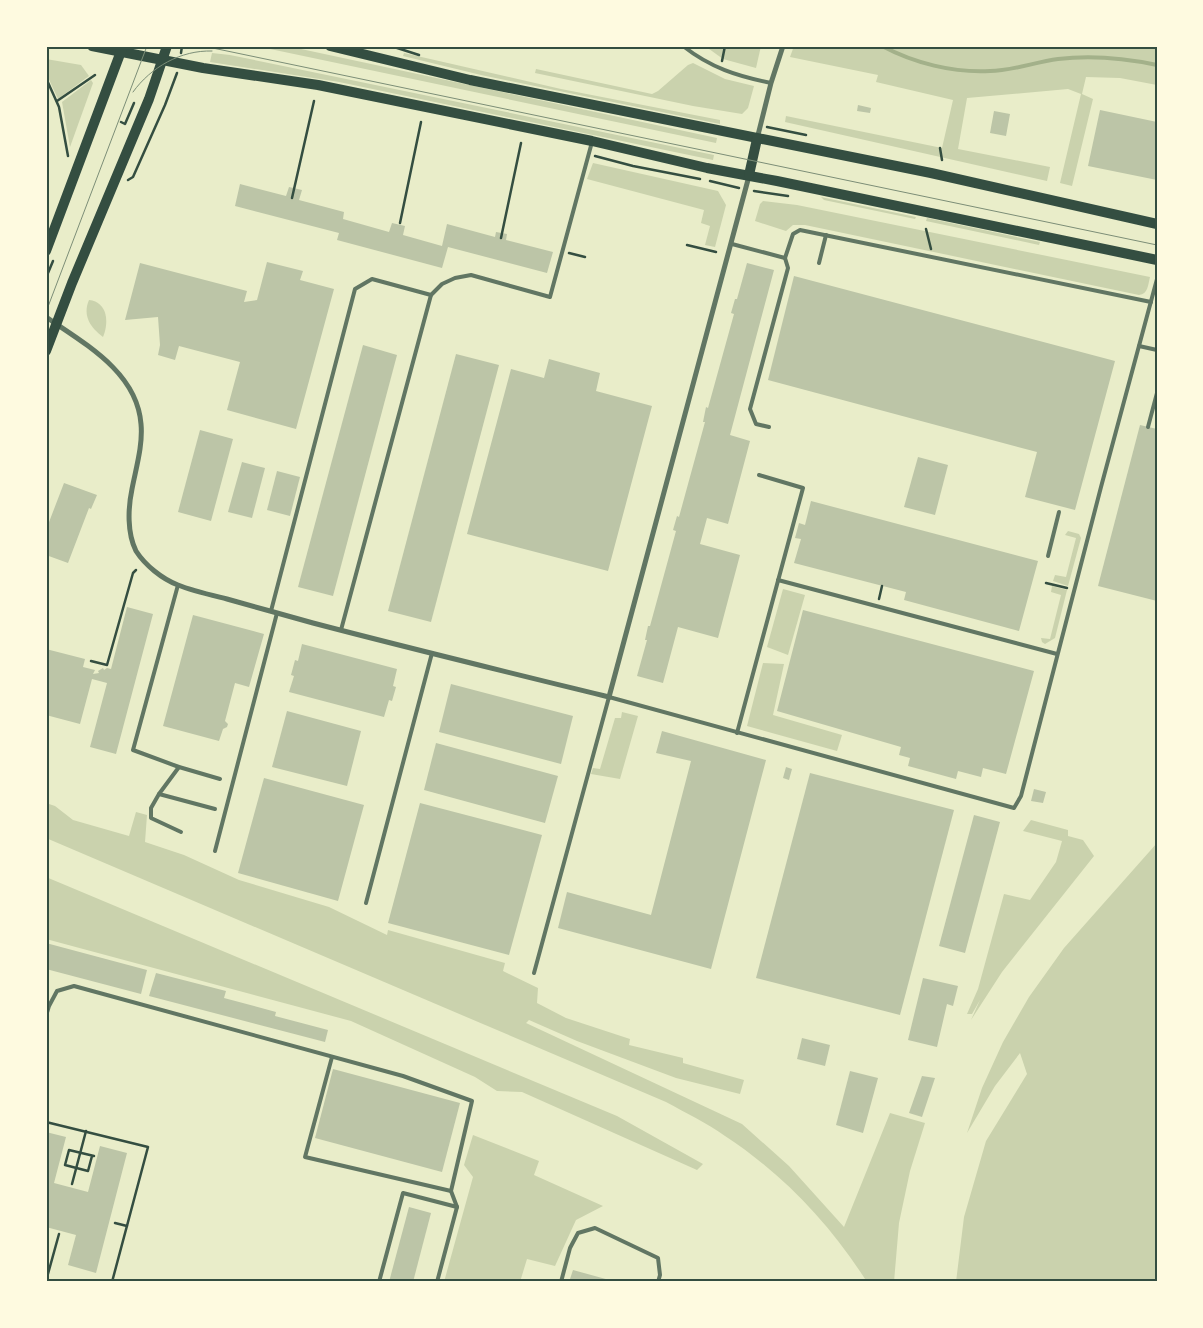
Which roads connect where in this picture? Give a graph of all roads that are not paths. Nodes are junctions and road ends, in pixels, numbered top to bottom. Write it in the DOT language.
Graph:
graph roads {
  1 [pos="92,46"];
  2 [pos="167,46"];
  3 [pos="330,46"];
  4 [pos="684,46"];
  5 [pos="783,46"];
  6 [pos="122,50"];
  7 [pos="163,60"];
  8 [pos="771,83"];
  9 [pos="757,139"];
  10 [pos="592,141"];
  11 [pos="749,176"];
  12 [pos="1157,224"];
  13 [pos="826,235"];
  14 [pos="732,244"];
  15 [pos="46,251"];
  16 [pos="785,258"];
  17 [pos="1157,260"];
  18 [pos="819,263"];
  19 [pos="1157,279"];
  20 [pos="431,294"];
  21 [pos="1151,302"];
  22 [pos="46,317"];
  23 [pos="56,324"];
  24 [pos="1139,346"];
  25 [pos="1157,350"];
  26 [pos="46,351"];
  27 [pos="1157,393"];
  28 [pos="769,427"];
  29 [pos="1148,427"];
  30 [pos="759,476"];
  31 [pos="1059,512"];
  32 [pos="1048,556"];
  33 [pos="778,580"];
  34 [pos="178,585"];
  35 [pos="274,612"];
  36 [pos="341,630"];
  37 [pos="432,652"];
  38 [pos="1057,654"];
  39 [pos="609,698"];
  40 [pos="738,733"];
  41 [pos="179,767"];
  42 [pos="220,779"];
  43 [pos="159,794"];
  44 [pos="215,809"];
  45 [pos="181,832"];
  46 [pos="215,851"];
  47 [pos="366,903"];
  48 [pos="534,973"];
  49 [pos="46,1016"];
  50 [pos="332,1057"];
  51 [pos="451,1191"];
  52 [pos="458,1207"];
  53 [pos="379,1282"];
  54 [pos="437,1282"];
  55 [pos="562,1282"];
  56 [pos="658,1282"];
  1 -- 6 [label="main road"];
  2 -- 7 [label="main road"];
  3 -- 9 [label="main road"];
  4 -- 8 [label="lane"];
  5 -- 8 [label="street"];
  6 -- 7 [label="main road"];
  6 -- 15 [label="main road"];
  7 -- 10 [label="main road"];
  7 -- 23 [label="main road"];
  8 -- 9 [label="street"];
  9 -- 11 [label="main road"];
  9 -- 12 [label="main road"];
  10 -- 11 [label="main road"];
  10 -- 20 [label="lane"];
  11 -- 14 [label="street"];
  11 -- 17 [label="main road"];
  13 -- 16 [label="lane"];
  13 -- 18 [label="lane"];
  13 -- 21 [label="lane"];
  14 -- 16 [label="lane"];
  14 -- 39 [label="street"];
  16 -- 28 [label="lane"];
  19 -- 21 [label="lane"];
  20 -- 35 [label="lane"];
  20 -- 36 [label="lane"];
  21 -- 24 [label="lane"];
  22 -- 23 [label="street"];
  23 -- 26 [label="main road"];
  23 -- 34 [label="street"];
  24 -- 25 [label="lane"];
  24 -- 38 [label="lane"];
  27 -- 29 [label="lane"];
  30 -- 33 [label="lane"];
  31 -- 32 [label="lane"];
  33 -- 38 [label="lane"];
  33 -- 40 [label="lane"];
  34 -- 35 [label="street"];
  34 -- 41 [label="lane"];
  35 -- 36 [label="street"];
  35 -- 46 [label="lane"];
  36 -- 37 [label="street"];
  37 -- 39 [label="street"];
  37 -- 47 [label="lane"];
  38 -- 40 [label="lane"];
  39 -- 40 [label="lane"];
  39 -- 48 [label="lane"];
  41 -- 42 [label="lane"];
  41 -- 43 [label="lane"];
  43 -- 44 [label="lane"];
  43 -- 45 [label="lane"];
  49 -- 50 [label="lane"];
  50 -- 51 [label="lane"];
  50 -- 51 [label="lane"];
  51 -- 52 [label="lane"];
  52 -- 53 [label="lane"];
  52 -- 54 [label="lane"];
  55 -- 56 [label="lane"];
}
